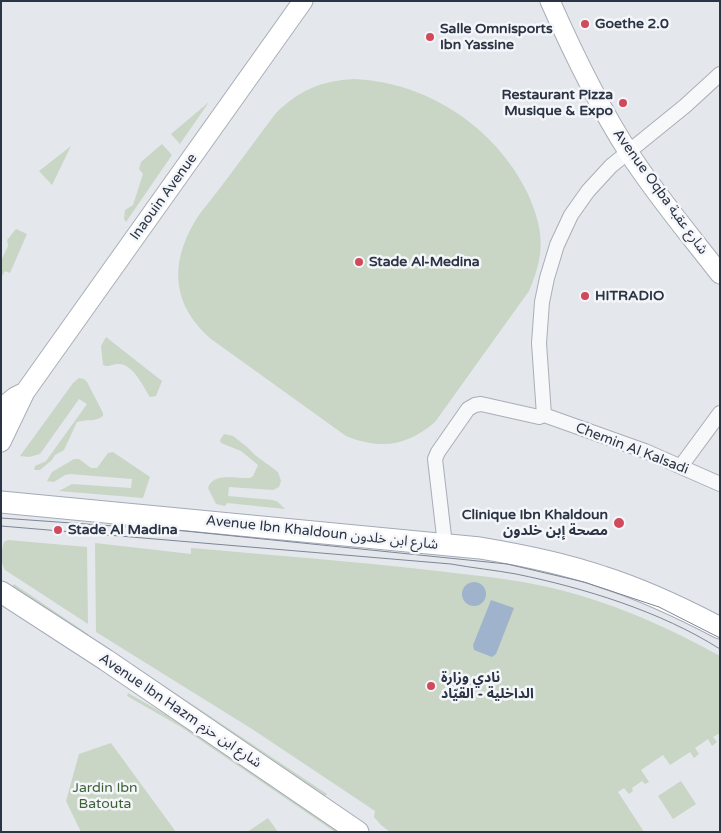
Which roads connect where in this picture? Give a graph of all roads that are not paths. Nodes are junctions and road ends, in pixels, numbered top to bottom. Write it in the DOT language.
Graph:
graph roads {
  1 [pos="303,1"];
  2 [pos="550,1"];
  3 [pos="720,74"];
  4 [pos="629,153"];
  5 [pos="720,274"];
  6 [pos="25,392"];
  7 [pos="1,408"];
  8 [pos="720,412"];
  9 [pos="544,415"];
  10 [pos="1,442"];
  11 [pos="681,466"];
  12 [pos="720,484"];
  13 [pos="1,502"];
  14 [pos="445,545"];
  15 [pos="1,592"];
  16 [pos="720,628"];
  17 [pos="358,832"];
  1 -- 6 [label="main road, Inaouin Avenue"];
  2 -- 4 [label="main road, Avenue Oqba شارع عقبة"];
  3 -- 4 [label="street"];
  4 -- 5 [label="main road, Avenue Oqba شارع عقبة"];
  4 -- 9 [label="street"];
  6 -- 7 [label="main road, Inaouin Avenue"];
  6 -- 10 [label="main road, Inaouin Avenue"];
  8 -- 11 [label="street"];
  9 -- 11 [label="street, Chemin Al Kalsadi"];
  9 -- 14 [label="street, Chemin Al Kalsadi"];
  11 -- 12 [label="street, Chemin Al Kalsadi"];
  13 -- 14 [label="main road, Avenue Ibn Khaldoun شارع ابن خلدون"];
  14 -- 16 [label="main road, Avenue Ibn Khaldoun شارع ابن خلدون"];
  15 -- 17 [label="main road, Avenue Ibn Hazm شارع ابن حزم"];
}
